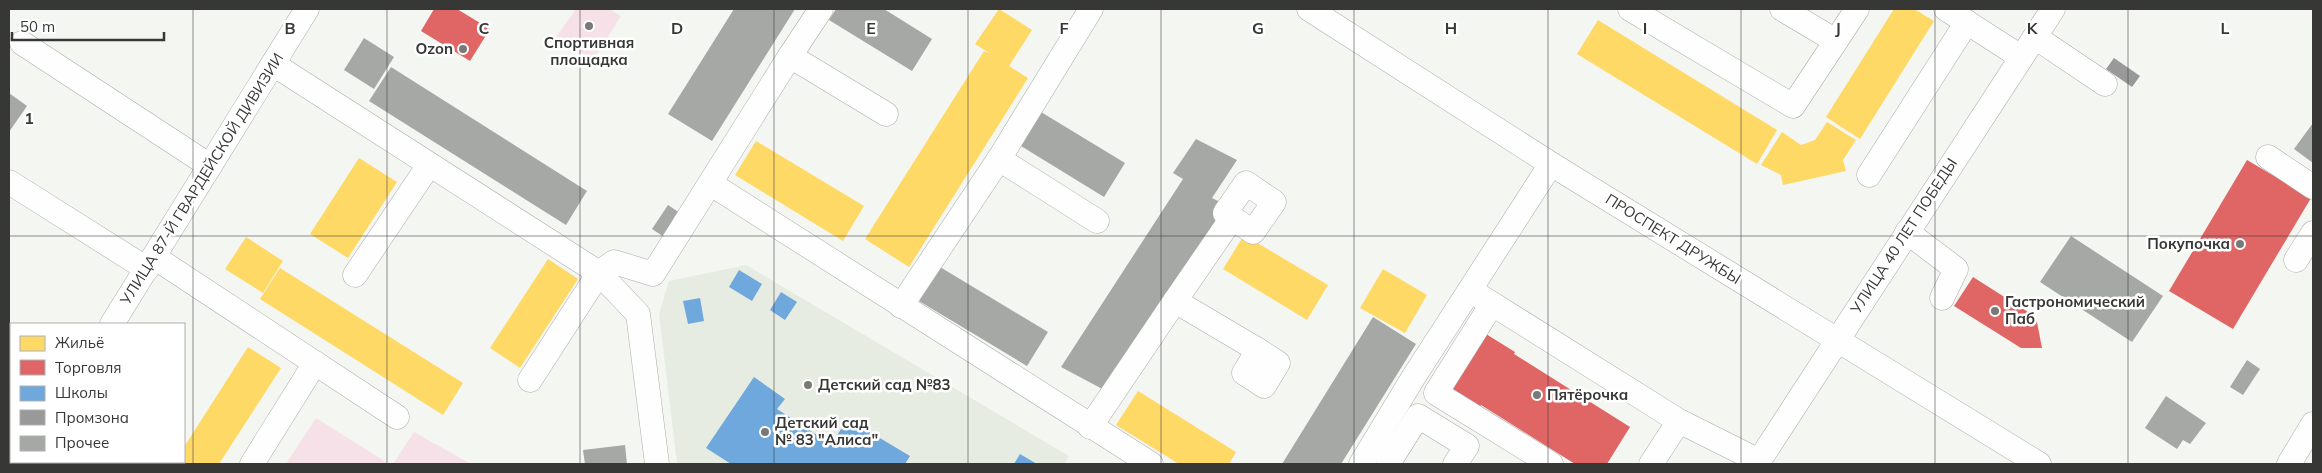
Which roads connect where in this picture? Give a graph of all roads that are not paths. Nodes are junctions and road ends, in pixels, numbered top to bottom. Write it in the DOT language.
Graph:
graph roads {
  1 [pos="307,9"];
  2 [pos="822,9"];
  3 [pos="1091,9"];
  4 [pos="1310,9"];
  5 [pos="1630,9"];
  6 [pos="1782,9"];
  7 [pos="1857,9"];
  8 [pos="1946,9"];
  9 [pos="2054,9"];
  10 [pos="1967,22"];
  11 [pos="2035,37"];
  12 [pos="1836,40"];
  13 [pos="22,43"];
  14 [pos="790,56"];
  15 [pos="2021,57"];
  16 [pos="272,64"];
  17 [pos="2106,84"];
  18 [pos="886,114"];
  19 [pos="2268,157"];
  20 [pos="999,159"];
  21 [pos="1551,164"];
  22 [pos="429,165"];
  23 [pos="210,166"];
  24 [pos="1869,175"];
  25 [pos="9,182"];
  26 [pos="711,184"];
  27 [pos="2313,187"];
  28 [pos="1232,218"];
  29 [pos="1097,221"];
  30 [pos="1907,232"];
  31 [pos="2313,233"];
  32 [pos="2296,260"];
  33 [pos="150,263"];
  34 [pos="600,273"];
  35 [pos="355,275"];
  36 [pos="1470,290"];
  37 [pos="1942,298"];
  38 [pos="1175,301"];
  39 [pos="1492,304"];
  40 [pos="901,306"];
  41 [pos="113,323"];
  42 [pos="1836,340"];
  43 [pos="1258,350"];
  44 [pos="315,363"];
  45 [pos="530,380"];
  46 [pos="397,417"];
  47 [pos="1403,418"];
  48 [pos="1679,421"];
  49 [pos="2313,424"];
  50 [pos="1090,427"];
  51 [pos="1544,462"];
  52 [pos="1758,463"];
  53 [pos="252,464"];
  54 [pos="657,464"];
  55 [pos="1150,464"];
  56 [pos="1361,464"];
  57 [pos="1388,464"];
  58 [pos="1456,464"];
  59 [pos="1651,464"];
  60 [pos="2039,464"];
  61 [pos="2289,464"];
  1 -- 16 [label="street, УЛИЦА 87-Й ГВАРДЕЙСКОЙ ДИВИЗИИ"];
  2 -- 14 [label="street"];
  3 -- 20 [label="street"];
  4 -- 21 [label="street, ПРОСПЕКТ ДРУЖБЫ"];
  5 -- 12 [label="street"];
  6 -- 12 [label="street"];
  7 -- 12 [label="street"];
  8 -- 10 [label="street"];
  9 -- 11 [label="street, УЛИЦА 40 ЛЕТ ПОБЕДЫ"];
  10 -- 15 [label="street"];
  10 -- 24 [label="street"];
  11 -- 15 [label="street, УЛИЦА 40 ЛЕТ ПОБЕДЫ"];
  11 -- 17 [label="street"];
  13 -- 23 [label="street"];
  14 -- 18 [label="street"];
  14 -- 26 [label="street"];
  15 -- 30 [label="street, УЛИЦА 40 ЛЕТ ПОБЕДЫ"];
  16 -- 22 [label="street"];
  16 -- 23 [label="street, УЛИЦА 87-Й ГВАРДЕЙСКОЙ ДИВИЗИИ"];
  19 -- 27 [label="street"];
  20 -- 29 [label="street"];
  20 -- 40 [label="street"];
  21 -- 36 [label="street"];
  21 -- 42 [label="street, ПРОСПЕКТ ДРУЖБЫ"];
  22 -- 34 [label="street"];
  22 -- 35 [label="street"];
  23 -- 33 [label="street, УЛИЦА 87-Й ГВАРДЕЙСКОЙ ДИВИЗИИ"];
  25 -- 33 [label="street"];
  26 -- 34 [label="street"];
  26 -- 40 [label="street"];
  28 -- 38 [label="street"];
  30 -- 37 [label="street"];
  30 -- 42 [label="street, УЛИЦА 40 ЛЕТ ПОБЕДЫ"];
  31 -- 32 [label="street"];
  33 -- 41 [label="street, УЛИЦА 87-Й ГВАРДЕЙСКОЙ ДИВИЗИИ"];
  33 -- 44 [label="street"];
  34 -- 45 [label="street"];
  34 -- 54 [label="street"];
  36 -- 39 [label="street"];
  36 -- 47 [label="street"];
  38 -- 43 [label="street"];
  38 -- 50 [label="street"];
  39 -- 48 [label="street"];
  39 -- 51 [label="street"];
  40 -- 50 [label="street"];
  42 -- 52 [label="street, УЛИЦА 40 ЛЕТ ПОБЕДЫ"];
  42 -- 60 [label="street, ПРОСПЕКТ ДРУЖБЫ"];
  44 -- 46 [label="street"];
  44 -- 53 [label="street"];
  47 -- 56 [label="street"];
  47 -- 57 [label="street"];
  47 -- 58 [label="street"];
  48 -- 52 [label="street"];
  48 -- 59 [label="street"];
  49 -- 61 [label="street"];
  50 -- 55 [label="street"];
}
